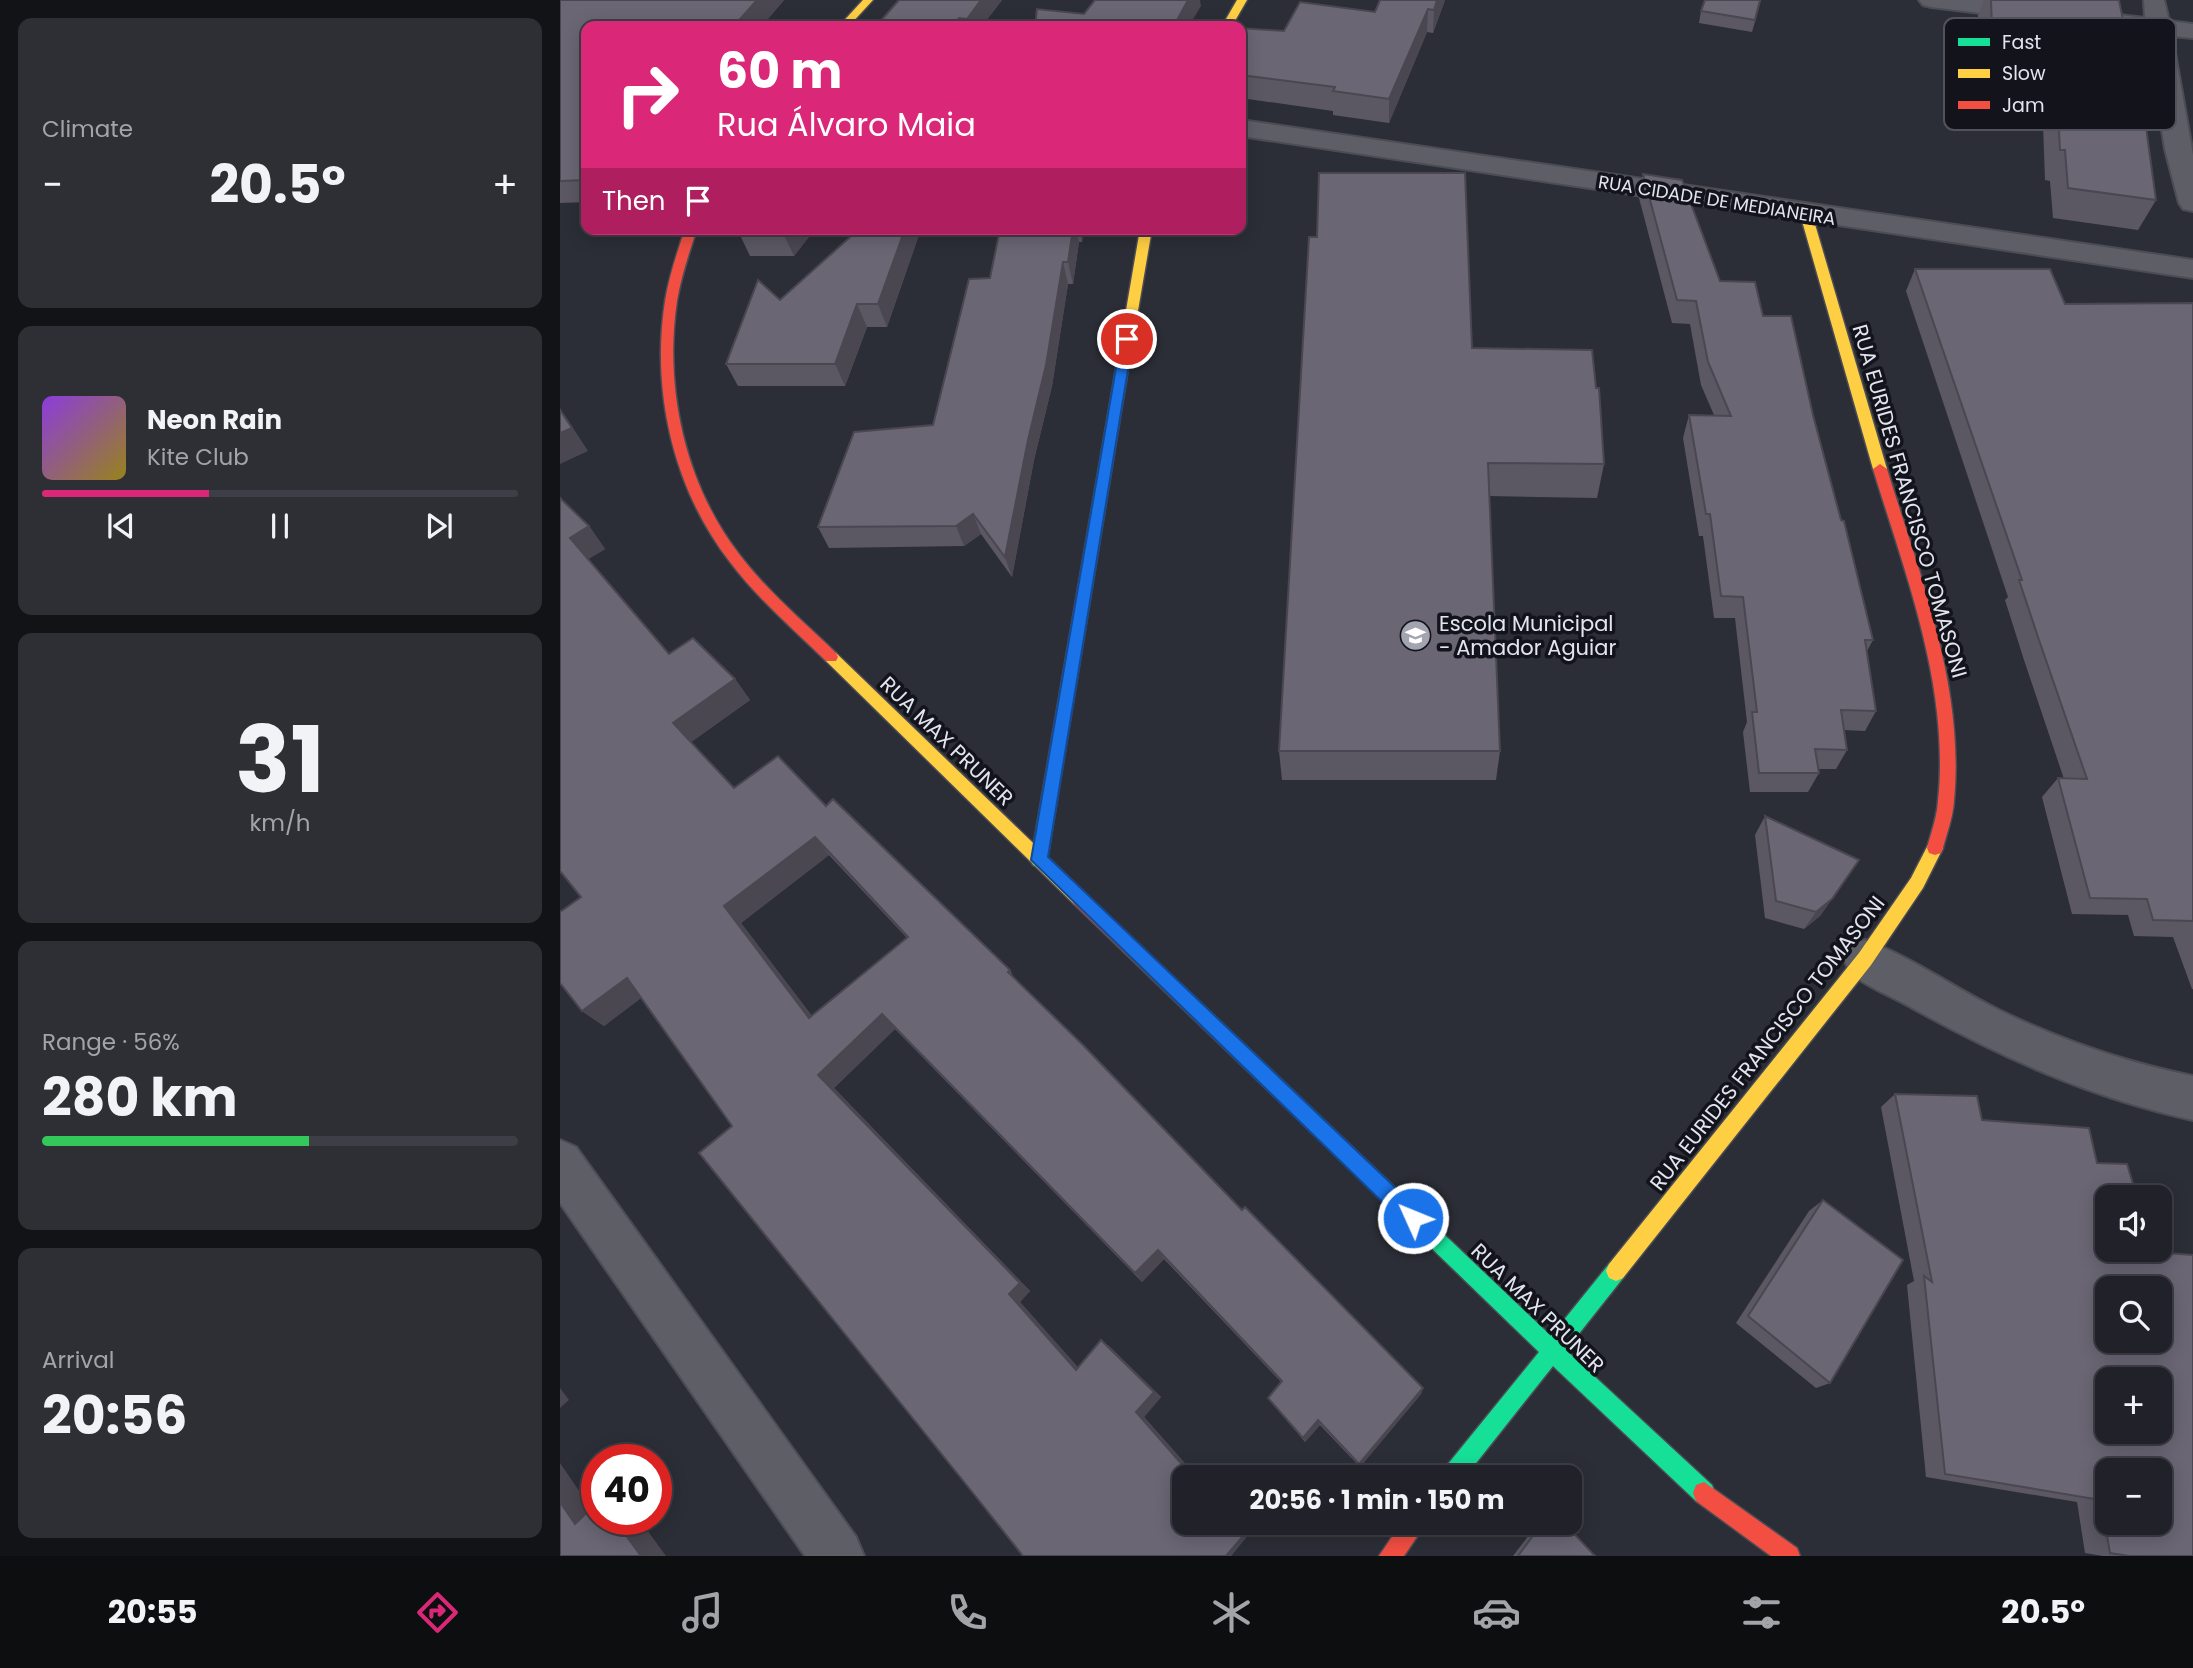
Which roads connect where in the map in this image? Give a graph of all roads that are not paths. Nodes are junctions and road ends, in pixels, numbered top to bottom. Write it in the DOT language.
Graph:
graph roads {
  1 [pos="868,0"];
  2 [pos="1242,0"];
  3 [pos="1931,0"];
  4 [pos="2154,0"];
  5 [pos="2082,18"];
  6 [pos="2157,18"];
  7 [pos="849,21"];
  8 [pos="1230,21"];
  9 [pos="1246,129"];
  10 [pos="2175,130"];
  11 [pos="2193,203"];
  12 [pos="1806,214"];
  13 [pos="688,235"];
  14 [pos="1145,235"];
  15 [pos="2193,269"];
  16 [pos="1039,860"];
  17 [pos="1865,959"];
  18 [pos="2193,1098"];
  19 [pos="560,1163"];
  20 [pos="1551,1349"];
  21 [pos="1461,1465"];
  22 [pos="1406,1535"];
  23 [pos="837,1556"];
  24 [pos="1390,1556"];
  25 [pos="1789,1556"];
  1 -- 7 [label="street"];
  2 -- 8 [label="street"];
  3 -- 5 [label="street"];
  4 -- 6 [label="street"];
  9 -- 12 [label="street, RUA CIDADE DE MEDIANEIRA"];
  10 -- 11 [label="street"];
  12 -- 15 [label="street, RUA CIDADE DE MEDIANEIRA"];
  12 -- 17 [label="street, RUA EURIDES FRANCISCO TOMASONI"];
  13 -- 16 [label="street, RUA MAX PRUNER"];
  14 -- 16 [label="street"];
  16 -- 20 [label="street, RUA MAX PRUNER"];
  17 -- 18 [label="street"];
  17 -- 20 [label="street, RUA EURIDES FRANCISCO TOMASONI"];
  19 -- 23 [label="street"];
  20 -- 21 [label="street, RUA EURIDES FRANCISCO TOMASONI"];
  20 -- 25 [label="street, RUA MAX PRUNER"];
  22 -- 24 [label="street"];
}
